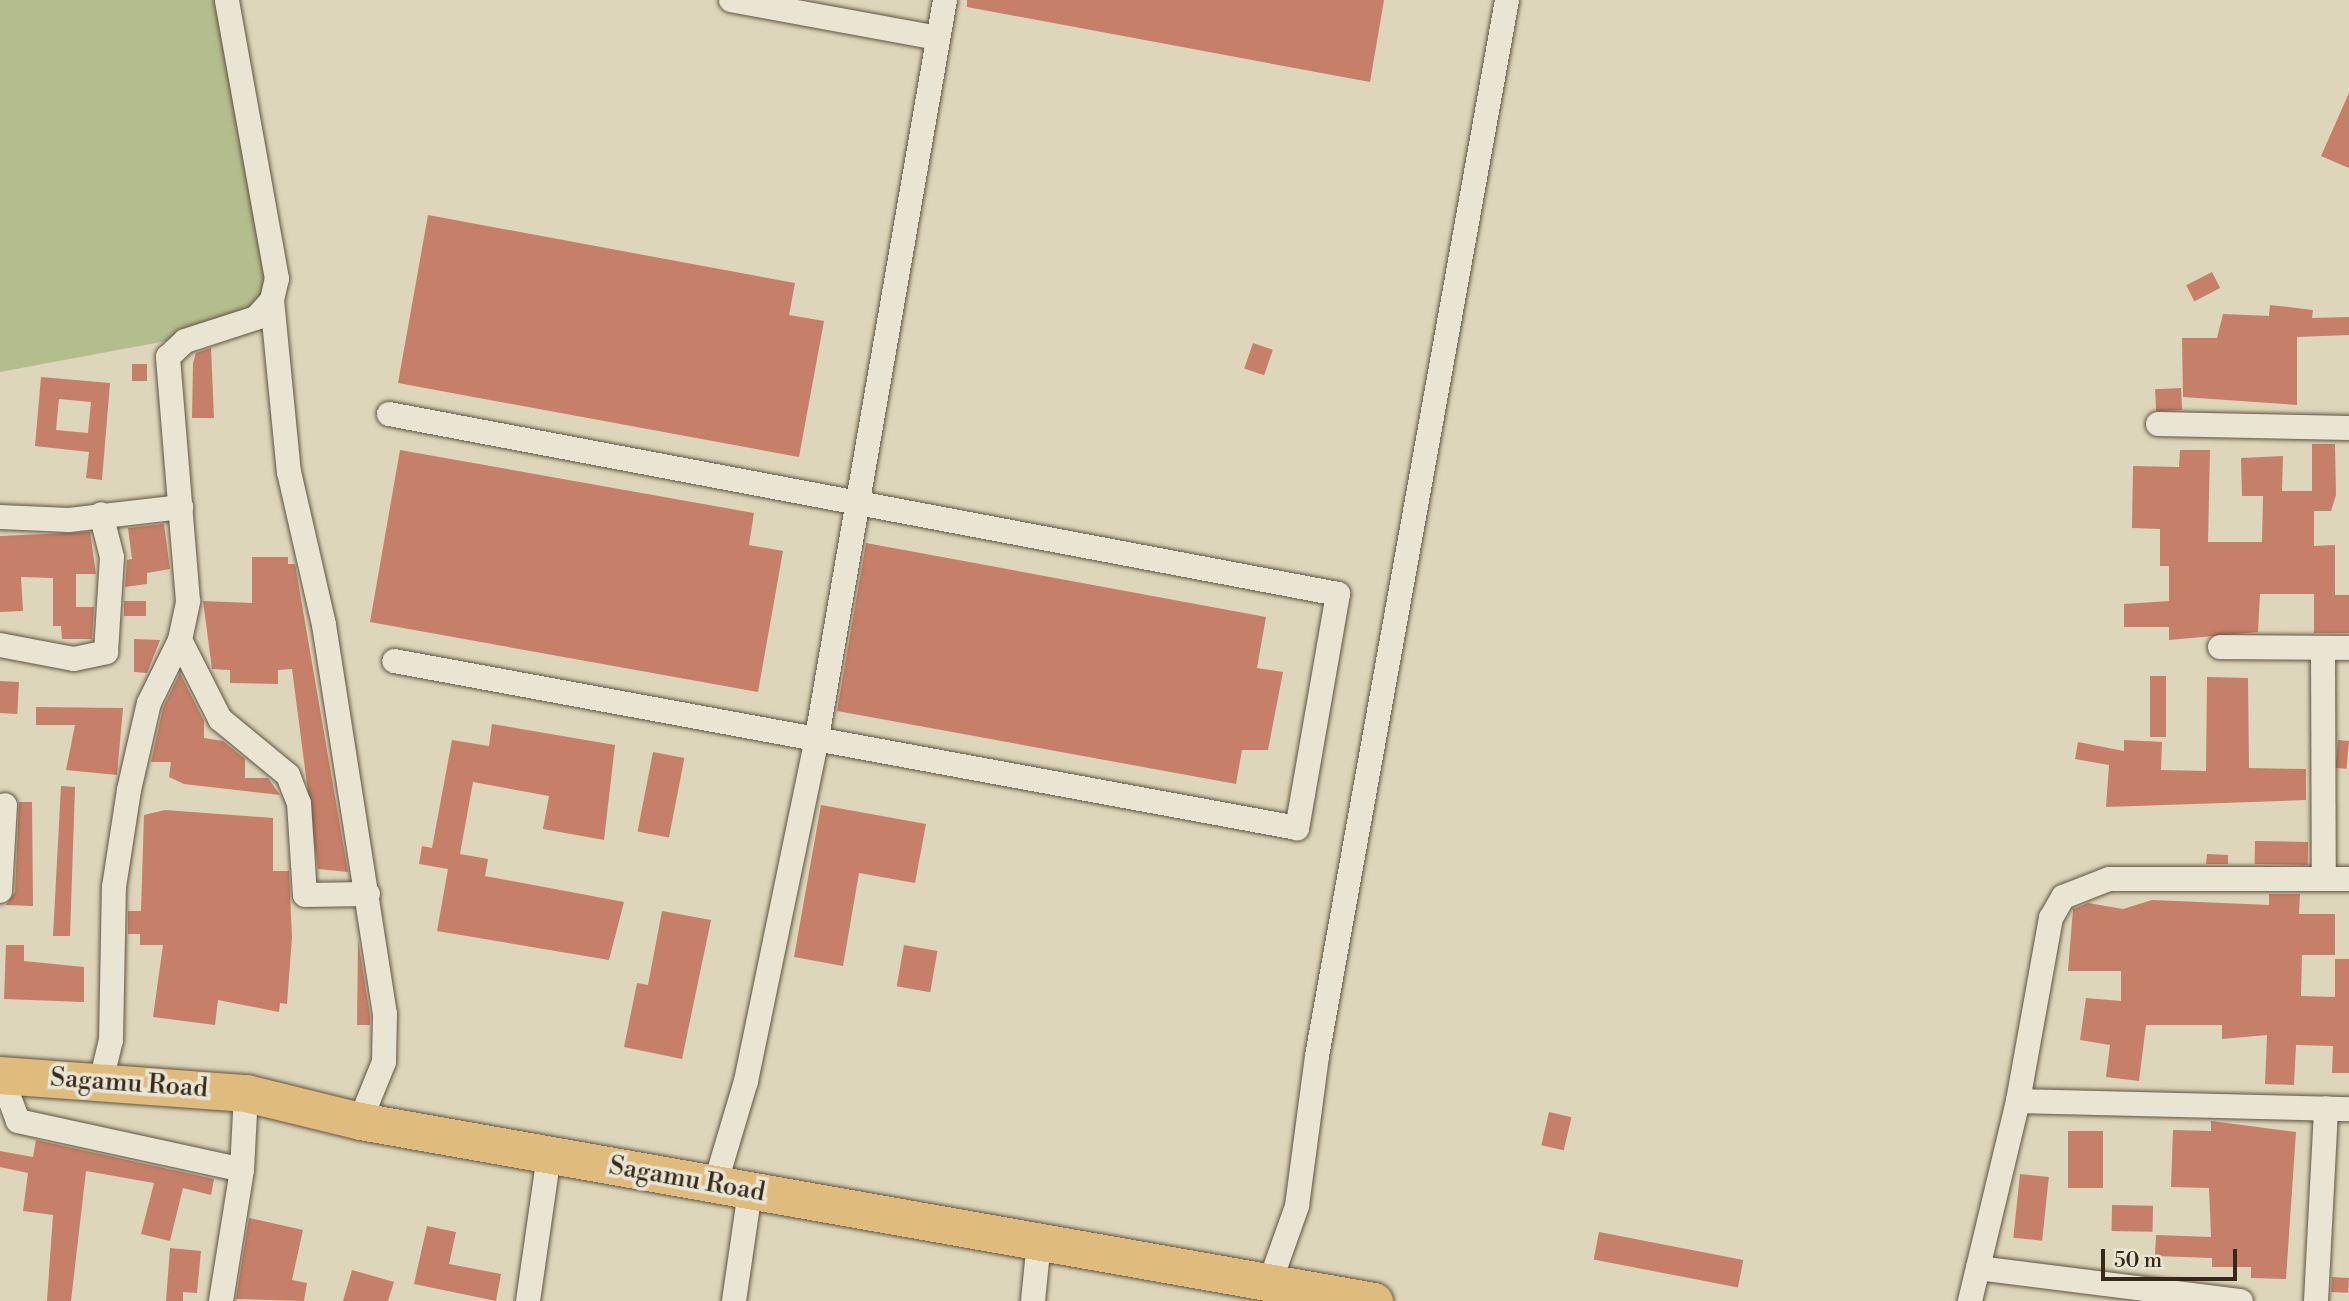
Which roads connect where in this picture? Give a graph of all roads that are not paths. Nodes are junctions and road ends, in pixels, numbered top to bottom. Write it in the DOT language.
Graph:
graph roads {
  1 [pos="227,0"];
  2 [pos="731,0"];
  3 [pos="945,0"];
  4 [pos="1507,0"];
  5 [pos="938,38"];
  6 [pos="272,300"];
  7 [pos="389,414"];
  8 [pos="2158,424"];
  9 [pos="2349,428"];
  10 [pos="860,501"];
  11 [pos="181,507"];
  12 [pos="101,514"];
  13 [pos="0,517"];
  14 [pos="180,640"];
  15 [pos="0,645"];
  16 [pos="2220,647"];
  17 [pos="2323,648"];
  18 [pos="2349,649"];
  19 [pos="394,661"];
  20 [pos="817,737"];
  21 [pos="5,805"];
  22 [pos="2,844"];
  23 [pos="2324,878"];
  24 [pos="2349,879"];
  25 [pos="0,891"];
  26 [pos="368,894"];
  27 [pos="0,1074"];
  28 [pos="102,1081"];
  29 [pos="246,1093"];
  30 [pos="2018,1101"];
  31 [pos="2338,1108"];
  32 [pos="360,1121"];
  33 [pos="549,1155"];
  34 [pos="242,1170"];
  35 [pos="733,1188"];
  36 [pos="1039,1241"];
  37 [pos="1978,1268"];
  38 [pos="1270,1282"];
  39 [pos="221,1301"];
  40 [pos="528,1301"];
  41 [pos="734,1301"];
  42 [pos="1033,1301"];
  43 [pos="1374,1301"];
  44 [pos="1970,1301"];
  45 [pos="2241,1301"];
  46 [pos="2316,1301"];
  1 -- 6 [label="street"];
  2 -- 5 [label="street"];
  3 -- 5 [label="street"];
  4 -- 38 [label="street"];
  5 -- 10 [label="street"];
  6 -- 11 [label="street"];
  6 -- 26 [label="street"];
  7 -- 10 [label="street"];
  8 -- 9 [label="street"];
  10 -- 20 [label="street"];
  10 -- 20 [label="street"];
  11 -- 12 [label="street"];
  11 -- 14 [label="street"];
  12 -- 13 [label="street"];
  12 -- 15 [label="street"];
  14 -- 26 [label="street"];
  14 -- 28 [label="street"];
  16 -- 17 [label="street"];
  17 -- 18 [label="street"];
  17 -- 23 [label="street"];
  19 -- 20 [label="street"];
  20 -- 35 [label="street"];
  21 -- 22 [label="street"];
  22 -- 25 [label="street"];
  23 -- 24 [label="street"];
  23 -- 30 [label="street"];
  26 -- 32 [label="street"];
  27 -- 28 [label="highway, Sagamu Road"];
  27 -- 34 [label="street"];
  28 -- 29 [label="highway, Sagamu Road"];
  29 -- 32 [label="highway, Sagamu Road"];
  29 -- 34 [label="street"];
  30 -- 31 [label="street"];
  30 -- 37 [label="street"];
  31 -- 46 [label="street"];
  32 -- 33 [label="highway, Sagamu Road"];
  33 -- 35 [label="highway, Sagamu Road"];
  33 -- 40 [label="street"];
  34 -- 39 [label="street"];
  35 -- 36 [label="highway, Sagamu Road"];
  35 -- 41 [label="street"];
  36 -- 38 [label="highway, Sagamu Road"];
  36 -- 42 [label="street"];
  37 -- 44 [label="street"];
  37 -- 45 [label="street"];
  38 -- 43 [label="highway, Sagamu Road"];
}
